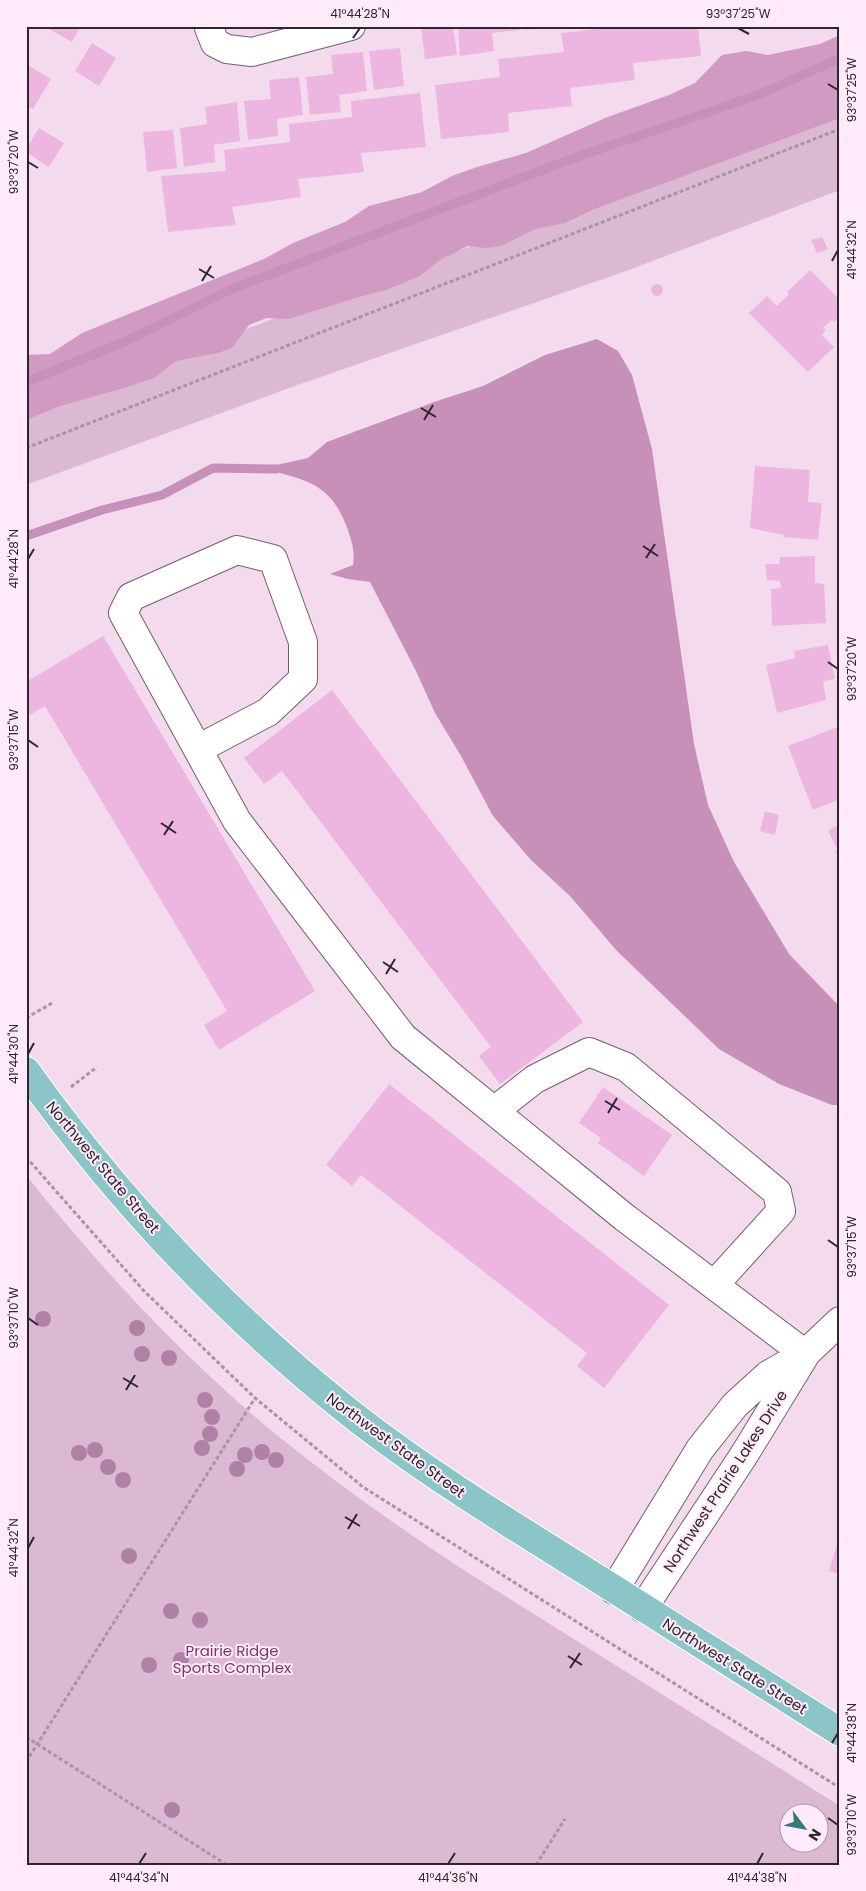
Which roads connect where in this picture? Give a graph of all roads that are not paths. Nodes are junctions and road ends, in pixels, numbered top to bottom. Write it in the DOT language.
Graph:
graph roads {
  1 [pos="209,26"];
  2 [pos="350,26"];
  3 [pos="198,749"];
  4 [pos="26,1072"];
  5 [pos="494,1111"];
  6 [pos="714,1285"];
  7 [pos="840,1321"];
  8 [pos="805,1354"];
  9 [pos="614,1590"];
  10 [pos="643,1608"];
  11 [pos="840,1732"];
  1 -- 2 [label="street"];
  3 -- 3 [label="street"];
  3 -- 5 [label="street"];
  4 -- 9 [label="main road, Northwest State Street"];
  5 -- 6 [label="street"];
  5 -- 6 [label="street"];
  6 -- 8 [label="street"];
  7 -- 8 [label="street, Northwest Prairie Lakes Drive"];
  8 -- 9 [label="street, Northwest Prairie Lakes Drive"];
  8 -- 10 [label="street, Northwest Prairie Lakes Drive"];
  9 -- 10 [label="main road, Northwest State Street"];
  10 -- 11 [label="main road, Northwest State Street"];
}
